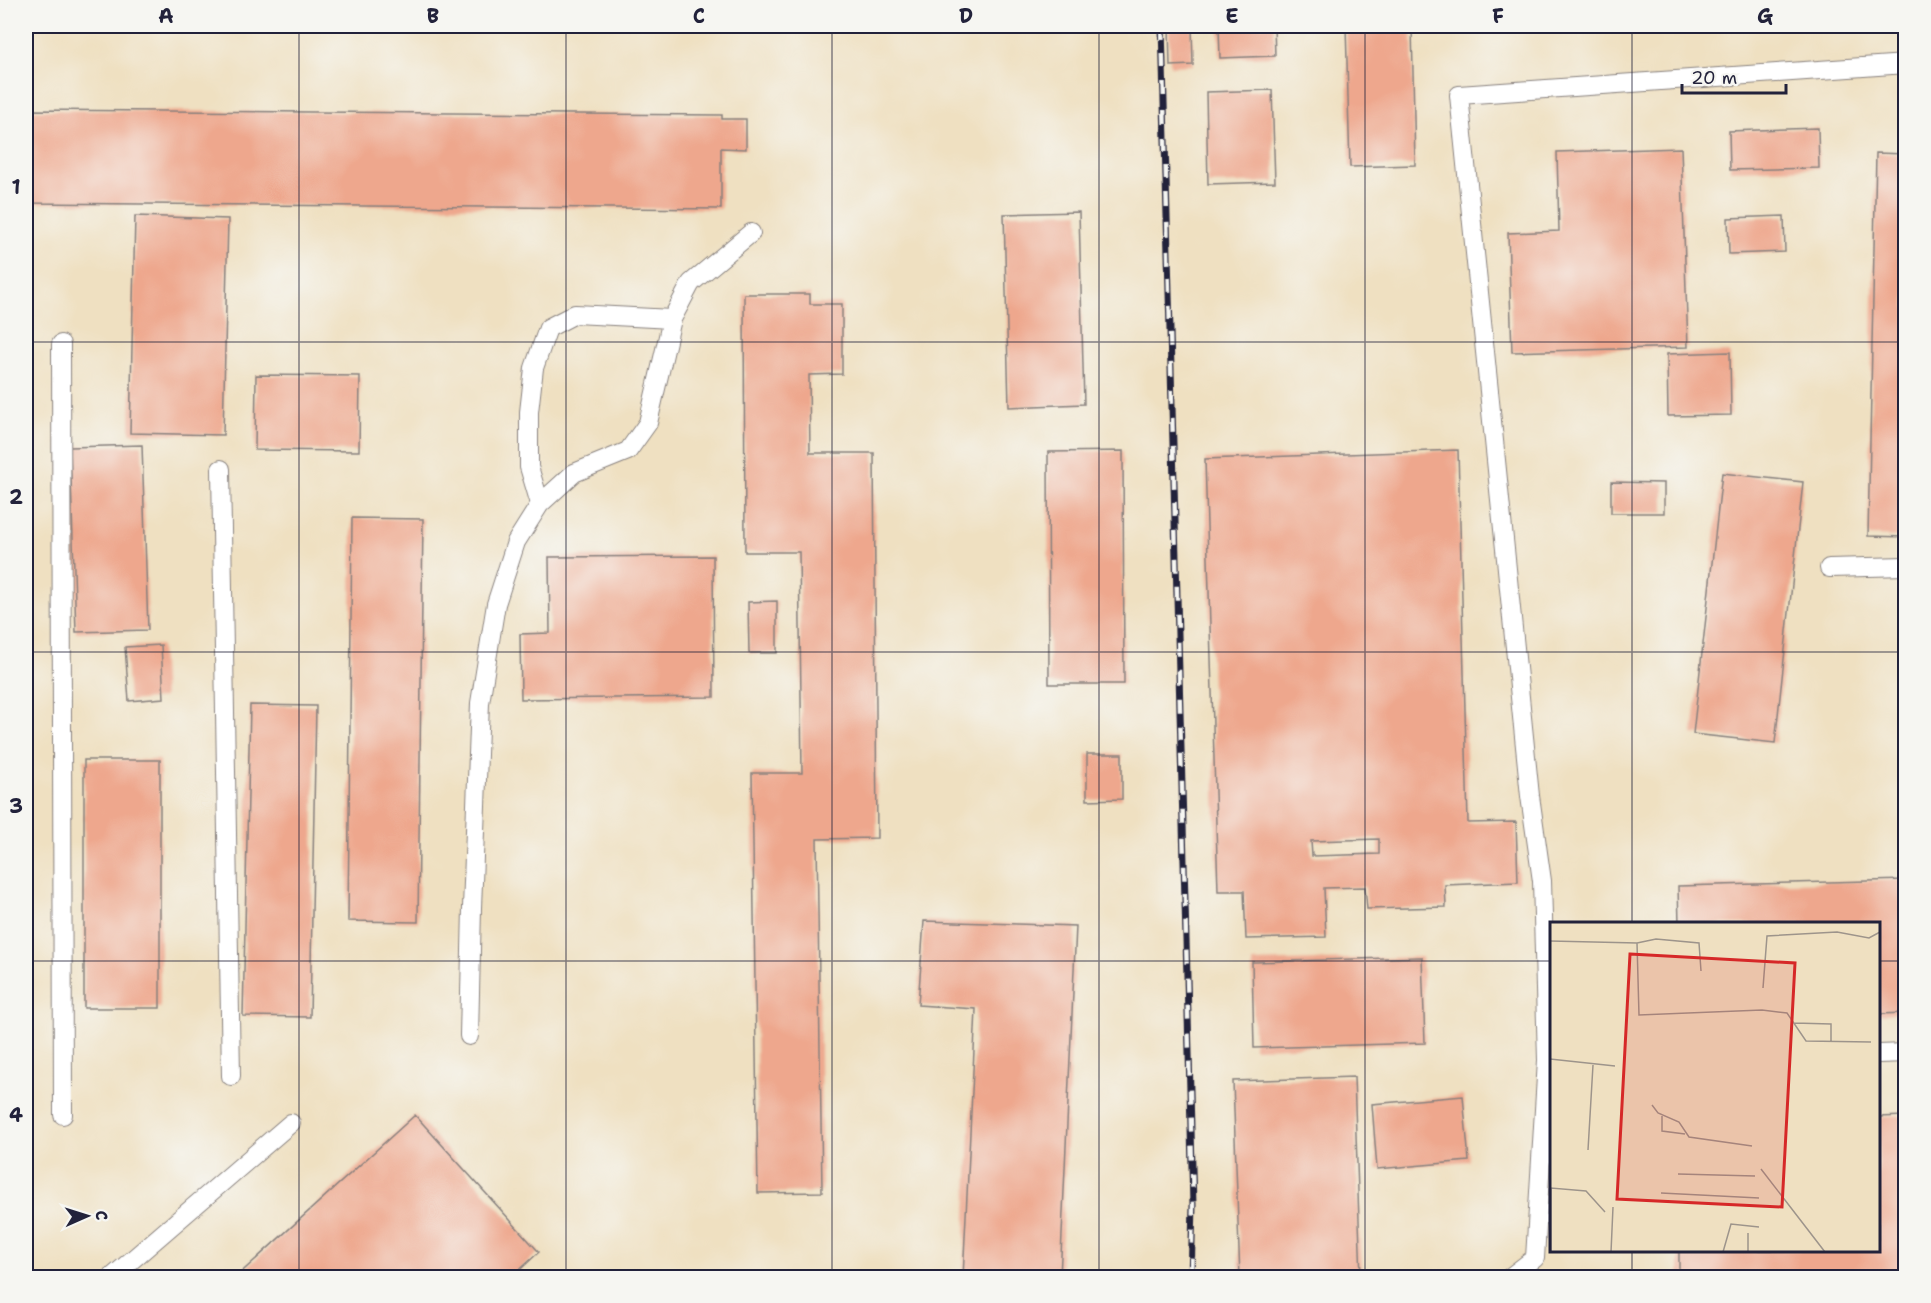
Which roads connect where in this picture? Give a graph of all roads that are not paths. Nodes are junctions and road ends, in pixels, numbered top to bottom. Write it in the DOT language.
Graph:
graph roads {
  1 [pos="1905,64"];
  2 [pos="751,233"];
  3 [pos="672,320"];
  4 [pos="61,344"];
  5 [pos="221,469"];
  6 [pos="540,504"];
  7 [pos="1905,566"];
  8 [pos="1829,568"];
  9 [pos="469,1036"];
  10 [pos="1905,1053"];
  11 [pos="1880,1054"];
  12 [pos="231,1076"];
  13 [pos="63,1115"];
  14 [pos="291,1123"];
  15 [pos="111,1278"];
  16 [pos="1509,1278"];
  1 -- 16 [label="lane"];
  2 -- 3 [label="lane"];
  3 -- 6 [label="lane"];
  3 -- 6 [label="lane"];
  4 -- 13 [label="lane"];
  5 -- 12 [label="lane"];
  6 -- 9 [label="lane"];
  7 -- 8 [label="lane"];
  10 -- 11 [label="lane"];
  14 -- 15 [label="lane"];
}
